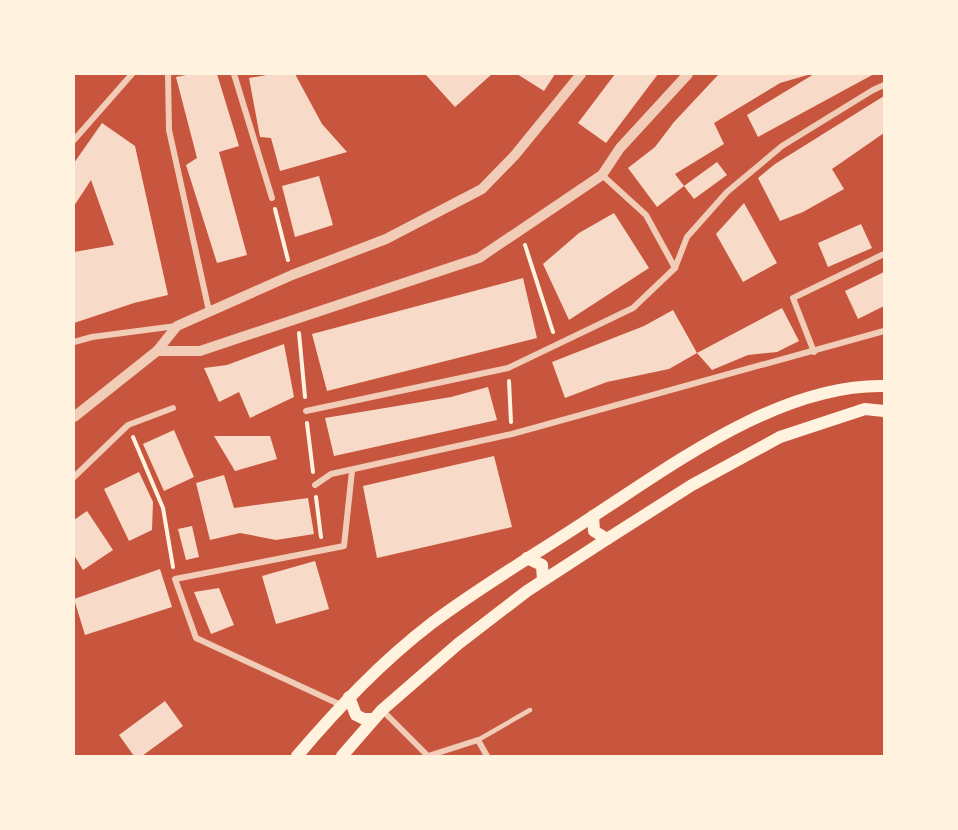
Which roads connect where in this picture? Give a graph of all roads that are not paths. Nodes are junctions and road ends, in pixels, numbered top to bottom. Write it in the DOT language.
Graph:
graph roads {
  1 [pos="132,74"];
  2 [pos="168,74"];
  3 [pos="234,74"];
  4 [pos="581,74"];
  5 [pos="688,74"];
  6 [pos="885,85"];
  7 [pos="74,140"];
  8 [pos="602,175"];
  9 [pos="272,198"];
  10 [pos="885,254"];
  11 [pos="675,268"];
  12 [pos="209,311"];
  13 [pos="177,326"];
  14 [pos="885,331"];
  15 [pos="74,342"];
  16 [pos="157,351"];
  17 [pos="814,352"];
  18 [pos="885,386"];
  19 [pos="173,408"];
  20 [pos="306,411"];
  21 [pos="885,411"];
  22 [pos="74,417"];
  23 [pos="352,471"];
  24 [pos="74,477"];
  25 [pos="315,485"];
  26 [pos="593,516"];
  27 [pos="607,539"];
  28 [pos="527,558"];
  29 [pos="543,580"];
  30 [pos="345,701"];
  31 [pos="530,710"];
  32 [pos="378,714"];
  33 [pos="478,740"];
  34 [pos="297,756"];
  35 [pos="342,756"];
  36 [pos="487,756"];
  1 -- 7 [label="street"];
  2 -- 12 [label="street"];
  3 -- 9 [label="street"];
  4 -- 12 [label="street"];
  5 -- 8 [label="street"];
  6 -- 11 [label="street"];
  8 -- 11 [label="street"];
  8 -- 16 [label="street"];
  10 -- 17 [label="street"];
  11 -- 20 [label="street"];
  12 -- 13 [label="street"];
  13 -- 15 [label="street"];
  13 -- 16 [label="street"];
  14 -- 17 [label="street"];
  16 -- 22 [label="street"];
  17 -- 23 [label="street"];
  18 -- 26 [label="main road"];
  19 -- 24 [label="street"];
  21 -- 27 [label="main road"];
  23 -- 25 [label="street"];
  23 -- 30 [label="street"];
  26 -- 27 [label="main road"];
  26 -- 28 [label="main road"];
  27 -- 29 [label="main road"];
  28 -- 29 [label="main road"];
  28 -- 30 [label="main road"];
  29 -- 32 [label="main road"];
  30 -- 32 [label="main road"];
  30 -- 34 [label="main road"];
  31 -- 33 [label="lane"];
  32 -- 33 [label="street"];
  32 -- 35 [label="main road"];
  33 -- 36 [label="street"];
}
